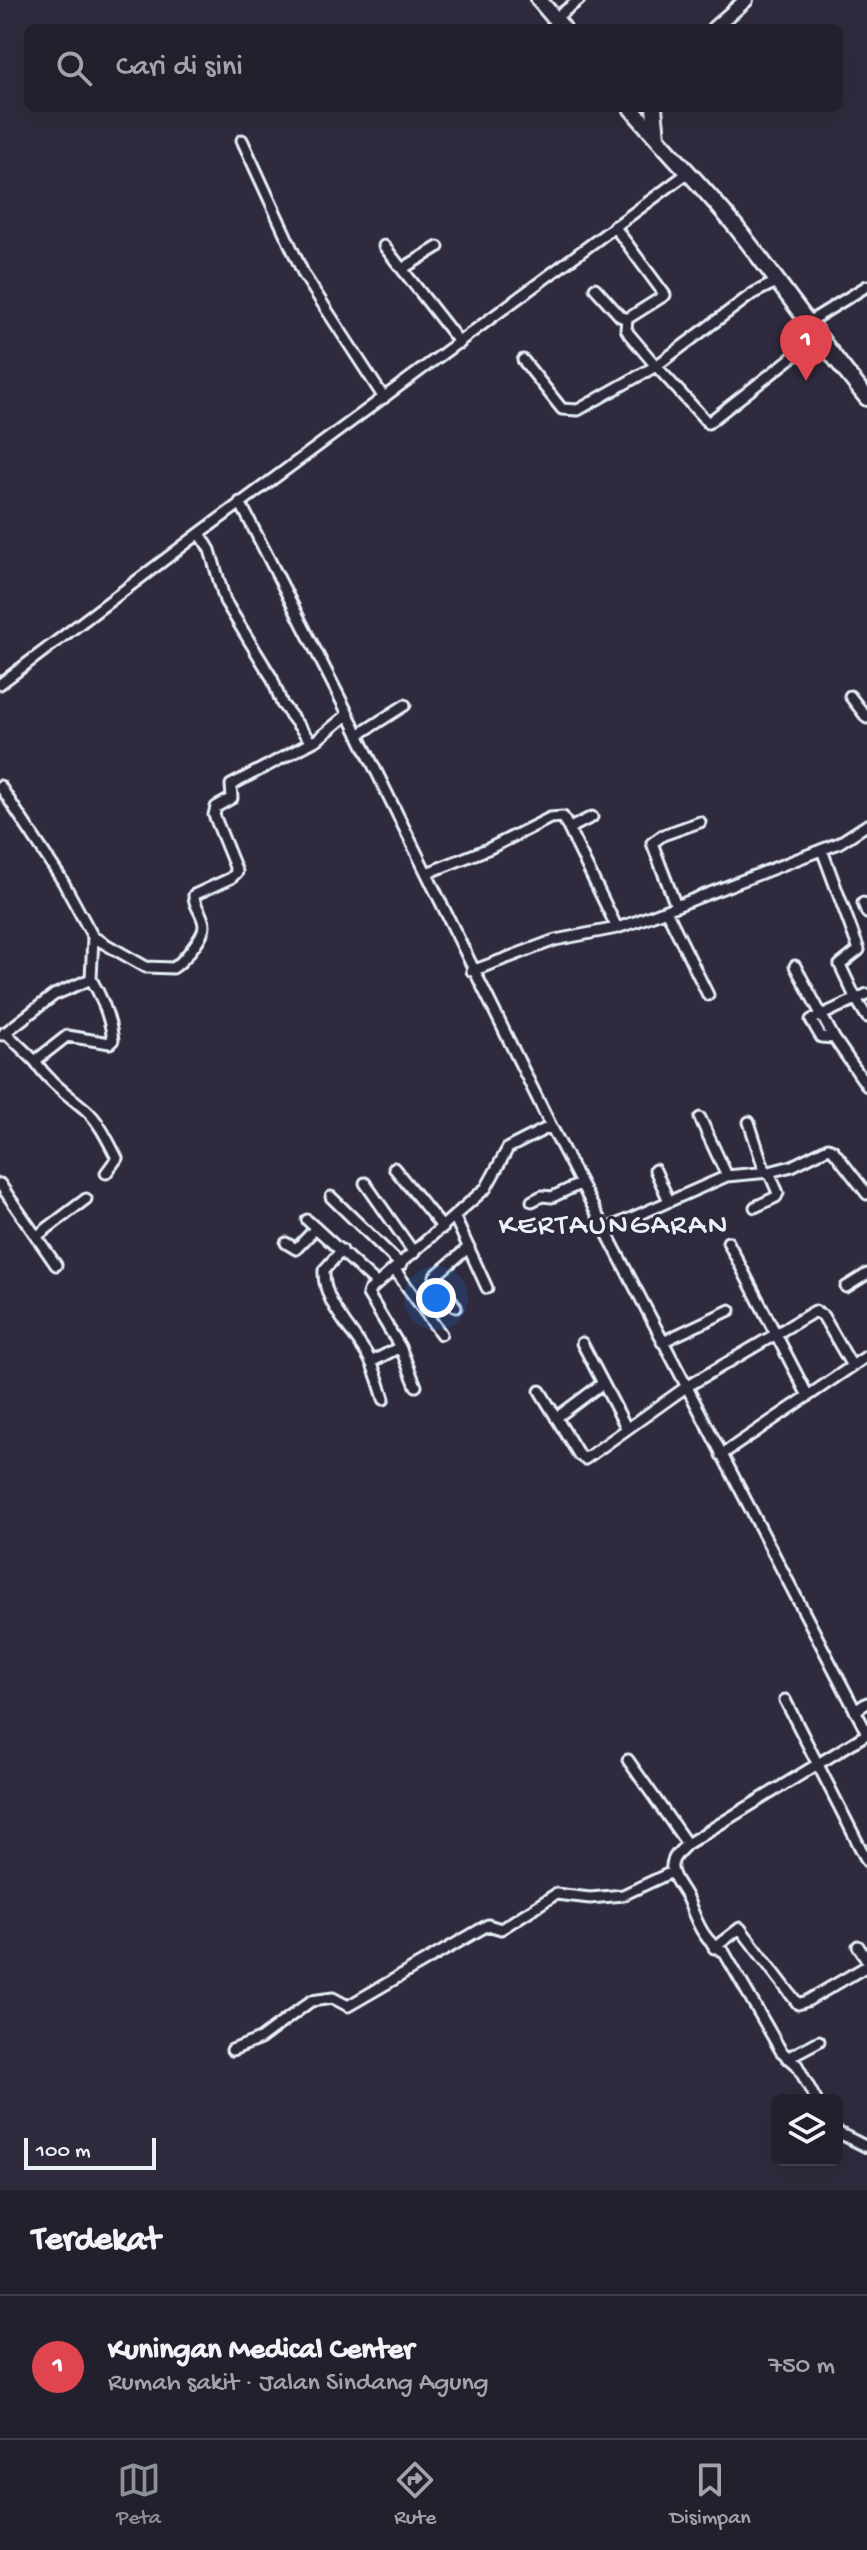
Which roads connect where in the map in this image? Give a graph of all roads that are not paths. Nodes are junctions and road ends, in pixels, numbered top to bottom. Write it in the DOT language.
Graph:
graph roads {
  1 [pos="539,0"];
  2 [pos="579,0"];
  3 [pos="746,0"];
  4 [pos="558,23"];
  5 [pos="719,24"];
  6 [pos="635,112"];
  7 [pos="654,112"];
  8 [pos="657,137"];
  9 [pos="242,140"];
  10 [pos="689,172"];
  11 [pos="614,226"];
  12 [pos="384,246"];
  13 [pos="438,247"];
  14 [pos="402,269"];
  15 [pos="778,281"];
  16 [pos="867,286"];
  17 [pos="595,288"];
  18 [pos="627,319"];
  19 [pos="807,323"];
  20 [pos="817,338"];
  21 [pos="460,343"];
  22 [pos="523,360"];
  23 [pos="656,366"];
  24 [pos="384,398"];
  25 [pos="867,398"];
  26 [pos="240,502"];
  27 [pos="200,533"];
  28 [pos="0,684"];
  29 [pos="850,696"];
  30 [pos="405,705"];
  31 [pos="348,714"];
  32 [pos="867,718"];
  33 [pos="358,735"];
  34 [pos="311,742"];
  35 [pos="0,786"];
  36 [pos="592,817"];
  37 [pos="700,822"];
  38 [pos="867,825"];
  39 [pos="570,828"];
  40 [pos="822,850"];
  41 [pos="427,873"];
  42 [pos="676,906"];
  43 [pos="666,910"];
  44 [pos="617,928"];
  45 [pos="93,937"];
  46 [pos="863,949"];
  47 [pos="795,966"];
  48 [pos="472,971"];
  49 [pos="91,979"];
  50 [pos="867,994"];
  51 [pos="708,995"];
  52 [pos="856,999"];
  53 [pos="867,1017"];
  54 [pos="813,1020"];
  55 [pos="2,1034"];
  56 [pos="35,1061"];
  57 [pos="867,1086"];
  58 [pos="700,1118"];
  59 [pos="749,1122"];
  60 [pos="551,1126"];
  61 [pos="394,1168"];
  62 [pos="655,1170"];
  63 [pos="767,1172"];
  64 [pos="106,1173"];
  65 [pos="727,1176"];
  66 [pos="365,1183"];
  67 [pos="0,1184"];
  68 [pos="580,1184"];
  69 [pos="867,1194"];
  70 [pos="331,1197"];
  71 [pos="4,1198"];
  72 [pos="86,1199"];
  73 [pos="532,1201"];
  74 [pos="669,1201"];
  75 [pos="755,1207"];
  76 [pos="455,1218"];
  77 [pos="307,1220"];
  78 [pos="316,1228"];
  79 [pos="443,1228"];
  80 [pos="604,1230"];
  81 [pos="37,1236"];
  82 [pos="728,1242"];
  83 [pos="286,1243"];
  84 [pos="469,1247"];
  85 [pos="342,1250"];
  86 [pos="414,1253"];
  87 [pos="56,1265"];
  88 [pos="398,1268"];
  89 [pos="867,1274"];
  90 [pos="377,1284"];
  91 [pos="846,1287"];
  92 [pos="487,1288"];
  93 [pos="456,1307"];
  94 [pos="730,1310"];
  95 [pos="441,1334"];
  96 [pos="775,1335"];
  97 [pos="662,1342"];
  98 [pos="582,1343"];
  99 [pos="400,1347"];
  100 [pos="867,1356"];
  101 [pos="371,1362"];
  102 [pos="852,1366"];
  103 [pos="603,1383"];
  104 [pos="416,1386"];
  105 [pos="686,1387"];
  106 [pos="540,1391"];
  107 [pos="808,1396"];
  108 [pos="384,1399"];
  109 [pos="556,1418"];
  110 [pos="627,1429"];
  111 [pos="721,1455"];
  112 [pos="785,1700"];
  113 [pos="867,1703"];
  114 [pos="855,1711"];
  115 [pos="867,1734"];
  116 [pos="628,1760"];
  117 [pos="818,1763"];
  118 [pos="687,1844"];
  119 [pos="867,1861"];
  120 [pos="672,1872"];
  121 [pos="858,1946"];
  122 [pos="714,1948"];
  123 [pos="867,1963"];
  124 [pos="819,2041"];
  125 [pos="232,2050"];
  126 [pos="787,2058"];
  127 [pos="813,2094"];
  128 [pos="843,2135"];
  129 [pos="867,2147"];
  1 -- 4 [label="main road"];
  2 -- 4 [label="street"];
  3 -- 5 [label="main road"];
  6 -- 8 [label="main road"];
  7 -- 8 [label="main road"];
  8 -- 10 [label="main road"];
  9 -- 24 [label="street"];
  10 -- 11 [label="street"];
  10 -- 15 [label="main road"];
  11 -- 18 [label="street"];
  11 -- 21 [label="street"];
  12 -- 14 [label="street"];
  13 -- 14 [label="street"];
  14 -- 21 [label="street"];
  15 -- 19 [label="main road"];
  15 -- 23 [label="street"];
  16 -- 19 [label="street"];
  17 -- 18 [label="street"];
  18 -- 23 [label="street"];
  19 -- 20 [label="main road"];
  20 -- 23 [label="street"];
  20 -- 25 [label="main road"];
  21 -- 24 [label="street"];
  22 -- 23 [label="street"];
  24 -- 26 [label="street"];
  26 -- 27 [label="street"];
  26 -- 31 [label="street"];
  27 -- 28 [label="street"];
  27 -- 34 [label="street"];
  29 -- 32 [label="street"];
  30 -- 33 [label="street"];
  31 -- 33 [label="street"];
  31 -- 34 [label="street"];
  33 -- 41 [label="street"];
  34 -- 45 [label="street"];
  35 -- 45 [label="street"];
  36 -- 39 [label="street"];
  37 -- 42 [label="street"];
  38 -- 40 [label="street"];
  39 -- 41 [label="street"];
  39 -- 44 [label="street"];
  40 -- 42 [label="street"];
  40 -- 46 [label="street"];
  41 -- 48 [label="street"];
  42 -- 43 [label="street"];
  43 -- 44 [label="street"];
  43 -- 51 [label="street"];
  44 -- 48 [label="street"];
  45 -- 49 [label="street"];
  46 -- 52 [label="street"];
  47 -- 54 [label="street"];
  48 -- 60 [label="street"];
  49 -- 55 [label="street"];
  49 -- 56 [label="street"];
  50 -- 52 [label="street"];
  52 -- 53 [label="street"];
  52 -- 54 [label="street"];
  54 -- 57 [label="street"];
  55 -- 56 [label="street"];
  56 -- 64 [label="street"];
  58 -- 65 [label="street"];
  59 -- 63 [label="street"];
  60 -- 68 [label="street"];
  60 -- 76 [label="street"];
  61 -- 79 [label="street"];
  62 -- 74 [label="street"];
  63 -- 65 [label="street"];
  63 -- 69 [label="street"];
  63 -- 75 [label="street"];
  65 -- 74 [label="street"];
  66 -- 86 [label="street"];
  67 -- 71 [label="street"];
  68 -- 73 [label="street"];
  68 -- 80 [label="street"];
  70 -- 88 [label="street"];
  71 -- 81 [label="street"];
  72 -- 81 [label="street"];
  74 -- 80 [label="street"];
  76 -- 79 [label="street"];
  76 -- 84 [label="street"];
  77 -- 78 [label="street"];
  78 -- 83 [label="street"];
  78 -- 85 [label="street"];
  79 -- 86 [label="street"];
  80 -- 97 [label="street"];
  81 -- 87 [label="street"];
  82 -- 96 [label="street"];
  84 -- 92 [label="street"];
  84 -- 93 [label="street"];
  85 -- 90 [label="street"];
  85 -- 101 [label="street"];
  86 -- 88 [label="street"];
  88 -- 90 [label="street"];
  88 -- 95 [label="street"];
  89 -- 91 [label="street"];
  90 -- 99 [label="street"];
  94 -- 97 [label="street"];
  96 -- 102 [label="street"];
  96 -- 105 [label="street"];
  96 -- 107 [label="street"];
  97 -- 105 [label="street"];
  98 -- 103 [label="street"];
  99 -- 101 [label="street"];
  99 -- 104 [label="street"];
  100 -- 102 [label="street"];
  101 -- 108 [label="street"];
  102 -- 107 [label="street"];
  103 -- 109 [label="street"];
  103 -- 110 [label="street"];
  105 -- 110 [label="street"];
  105 -- 111 [label="street"];
  106 -- 109 [label="street"];
  107 -- 111 [label="street"];
  109 -- 110 [label="street"];
  111 -- 114 [label="street"];
  112 -- 117 [label="street"];
  113 -- 114 [label="street"];
  114 -- 115 [label="street"];
  115 -- 117 [label="street"];
  116 -- 118 [label="street"];
  117 -- 118 [label="street"];
  117 -- 119 [label="street"];
  118 -- 120 [label="street"];
  120 -- 122 [label="street"];
  120 -- 125 [label="street"];
  121 -- 123 [label="street"];
  122 -- 123 [label="street"];
  122 -- 126 [label="street"];
  124 -- 126 [label="street"];
  126 -- 127 [label="street"];
  128 -- 129 [label="street"];
}
